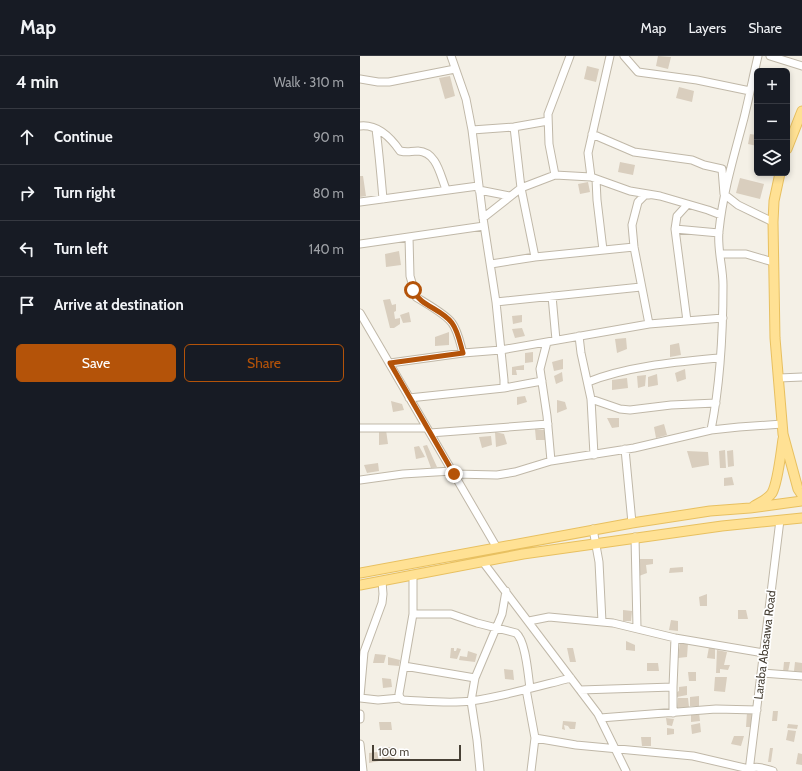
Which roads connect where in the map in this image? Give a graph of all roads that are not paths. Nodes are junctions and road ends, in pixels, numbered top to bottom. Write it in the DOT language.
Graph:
graph roads {
  1 [pos="451,56"];
  2 [pos="570,56"];
  3 [pos="610,56"];
  4 [pos="624,56"];
  5 [pos="758,56"];
  6 [pos="770,56"];
  7 [pos="786,59"];
  8 [pos="802,66"];
  9 [pos="455,68"];
  10 [pos="360,79"];
  11 [pos="750,91"];
  12 [pos="802,111"];
  13 [pos="548,122"];
  14 [pos="802,123"];
  15 [pos="360,126"];
  16 [pos="514,127"];
  17 [pos="376,129"];
  18 [pos="798,129"];
  19 [pos="472,130"];
  20 [pos="592,134"];
  21 [pos="790,144"];
  22 [pos="555,175"];
  23 [pos="779,176"];
  24 [pos="594,178"];
  25 [pos="478,188"];
  26 [pos="521,188"];
  27 [pos="446,189"];
  28 [pos="724,194"];
  29 [pos="510,196"];
  30 [pos="660,196"];
  31 [pos="383,199"];
  32 [pos="360,202"];
  33 [pos="687,204"];
  34 [pos="721,215"];
  35 [pos="483,218"];
  36 [pos="773,222"];
  37 [pos="484,226"];
  38 [pos="675,229"];
  39 [pos="719,233"];
  40 [pos="409,237"];
  41 [pos="360,244"];
  42 [pos="634,247"];
  43 [pos="603,250"];
  44 [pos="721,254"];
  45 [pos="535,257"];
  46 [pos="773,262"];
  47 [pos="491,264"];
  48 [pos="641,287"];
  49 [pos="552,296"];
  50 [pos="496,302"];
  51 [pos="360,313"];
  52 [pos="723,318"];
  53 [pos="687,321"];
  54 [pos="649,324"];
  55 [pos="579,336"];
  56 [pos="556,340"];
  57 [pos="547,342"];
  58 [pos="501,350"];
  59 [pos="463,353"];
  60 [pos="719,358"];
  61 [pos="390,363"];
  62 [pos="802,377"];
  63 [pos="778,378"];
  64 [pos="542,381"];
  65 [pos="588,382"];
  66 [pos="504,388"];
  67 [pos="409,398"];
  68 [pos="591,399"];
  69 [pos="716,403"];
  70 [pos="548,424"];
  71 [pos="782,424"];
  72 [pos="360,428"];
  73 [pos="428,430"];
  74 [pos="711,430"];
  75 [pos="783,434"];
  76 [pos="625,450"];
  77 [pos="594,455"];
  78 [pos="551,461"];
  79 [pos="453,472"];
  80 [pos="360,480"];
  81 [pos="802,495"];
  82 [pos="802,501"];
  83 [pos="750,508"];
  84 [pos="802,518"];
  85 [pos="780,520"];
  86 [pos="632,522"];
  87 [pos="593,529"];
  88 [pos="635,537"];
  89 [pos="595,544"];
  90 [pos="497,548"];
  91 [pos="484,562"];
  92 [pos="360,573"];
  93 [pos="413,576"];
  94 [pos="382,581"];
  95 [pos="360,585"];
  96 [pos="506,591"];
  97 [pos="413,614"];
  98 [pos="529,621"];
  99 [pos="602,622"];
  100 [pos="497,628"];
  101 [pos="637,628"];
  102 [pos="675,638"];
  103 [pos="764,652"];
  104 [pos="404,666"];
  105 [pos="762,673"];
  106 [pos="802,676"];
  107 [pos="475,678"];
  108 [pos="571,678"];
  109 [pos="673,687"];
  110 [pos="528,689"];
  111 [pos="580,690"];
  112 [pos="360,697"];
  113 [pos="400,698"];
  114 [pos="471,701"];
  115 [pos="757,710"];
  116 [pos="673,713"];
  117 [pos="360,714"];
  118 [pos="600,718"];
  119 [pos="360,719"];
  120 [pos="535,738"];
  121 [pos="360,744"];
  122 [pos="616,749"];
  123 [pos="749,770"];
  124 [pos="363,771"];
  125 [pos="480,771"];
  126 [pos="531,771"];
  127 [pos="626,771"];
  128 [pos="773,771"];
  1 -- 9 [label="street"];
  2 -- 13 [label="street"];
  3 -- 20 [label="street"];
  4 -- 11 [label="street"];
  5 -- 11 [label="street"];
  6 -- 7 [label="street"];
  7 -- 8 [label="street"];
  9 -- 10 [label="street"];
  9 -- 19 [label="street"];
  11 -- 28 [label="street"];
  12 -- 18 [label="main road"];
  13 -- 16 [label="street"];
  13 -- 22 [label="street"];
  14 -- 18 [label="street"];
  15 -- 17 [label="street"];
  16 -- 19 [label="street"];
  16 -- 26 [label="street"];
  17 -- 27 [label="street"];
  17 -- 31 [label="street"];
  18 -- 21 [label="main road"];
  19 -- 25 [label="street"];
  20 -- 24 [label="street"];
  20 -- 28 [label="street"];
  22 -- 24 [label="street"];
  22 -- 26 [label="street"];
  23 -- 36 [label="main road"];
  24 -- 30 [label="street"];
  24 -- 43 [label="street"];
  25 -- 27 [label="street"];
  25 -- 29 [label="street"];
  25 -- 35 [label="street"];
  26 -- 29 [label="street"];
  26 -- 45 [label="street"];
  27 -- 31 [label="street"];
  28 -- 34 [label="street"];
  28 -- 36 [label="street"];
  29 -- 35 [label="street"];
  30 -- 33 [label="street"];
  30 -- 42 [label="street"];
  31 -- 32 [label="street"];
  33 -- 34 [label="street"];
  33 -- 38 [label="street"];
  34 -- 39 [label="street"];
  35 -- 37 [label="street"];
  36 -- 46 [label="main road"];
  37 -- 40 [label="street"];
  37 -- 47 [label="street"];
  38 -- 39 [label="street"];
  38 -- 53 [label="street"];
  39 -- 44 [label="street"];
  40 -- 41 [label="street"];
  40 -- 59 [label="street"];
  42 -- 43 [label="street"];
  42 -- 48 [label="street"];
  43 -- 45 [label="street"];
  44 -- 46 [label="street"];
  44 -- 52 [label="street"];
  45 -- 47 [label="street"];
  46 -- 63 [label="main road"];
  47 -- 50 [label="street"];
  48 -- 49 [label="street"];
  48 -- 54 [label="street"];
  49 -- 50 [label="street"];
  49 -- 56 [label="street"];
  50 -- 58 [label="street"];
  51 -- 61 [label="street"];
  52 -- 53 [label="street"];
  52 -- 60 [label="street"];
  53 -- 54 [label="street"];
  54 -- 55 [label="street"];
  55 -- 56 [label="street"];
  55 -- 65 [label="street"];
  56 -- 57 [label="street"];
  57 -- 58 [label="street"];
  57 -- 64 [label="street"];
  58 -- 59 [label="street"];
  58 -- 66 [label="street"];
  59 -- 61 [label="street"];
  60 -- 65 [label="street"];
  60 -- 69 [label="street"];
  61 -- 67 [label="street"];
  62 -- 63 [label="street"];
  63 -- 71 [label="main road"];
  64 -- 66 [label="street"];
  64 -- 70 [label="street"];
  65 -- 68 [label="street"];
  66 -- 67 [label="street"];
  67 -- 73 [label="street"];
  68 -- 69 [label="street"];
  68 -- 77 [label="street"];
  69 -- 74 [label="street"];
  70 -- 73 [label="street"];
  70 -- 78 [label="street"];
  71 -- 74 [label="street"];
  71 -- 75 [label="main road"];
  72 -- 73 [label="street"];
  73 -- 79 [label="street"];
  74 -- 76 [label="street"];
  75 -- 81 [label="main road"];
  75 -- 83 [label="main road"];
  76 -- 77 [label="street"];
  76 -- 86 [label="street"];
  77 -- 78 [label="street"];
  78 -- 79 [label="street"];
  79 -- 80 [label="street"];
  79 -- 90 [label="street"];
  82 -- 83 [label="main road"];
  83 -- 86 [label="main road"];
  84 -- 85 [label="main road"];
  85 -- 88 [label="main road"];
  85 -- 103 [label="street, Laraba Abasawa Road"];
  86 -- 87 [label="main road"];
  87 -- 89 [label="street"];
  87 -- 90 [label="main road"];
  88 -- 89 [label="main road"];
  88 -- 101 [label="street"];
  89 -- 91 [label="main road"];
  89 -- 99 [label="street"];
  90 -- 92 [label="main road"];
  91 -- 93 [label="main road"];
  91 -- 96 [label="street"];
  93 -- 94 [label="main road"];
  93 -- 97 [label="street"];
  94 -- 95 [label="main road"];
  94 -- 112 [label="street"];
  96 -- 98 [label="street"];
  96 -- 100 [label="street"];
  97 -- 100 [label="street"];
  97 -- 104 [label="street"];
  98 -- 99 [label="street"];
  98 -- 108 [label="street"];
  99 -- 101 [label="street"];
  100 -- 107 [label="street"];
  100 -- 110 [label="street"];
  101 -- 102 [label="street"];
  102 -- 103 [label="street"];
  102 -- 109 [label="street"];
  103 -- 105 [label="street, Laraba Abasawa Road"];
  104 -- 107 [label="street"];
  104 -- 113 [label="street"];
  105 -- 106 [label="street"];
  105 -- 115 [label="street, Laraba Abasawa Road"];
  107 -- 114 [label="street"];
  108 -- 110 [label="street"];
  108 -- 111 [label="street"];
  109 -- 111 [label="street"];
  109 -- 116 [label="street"];
  110 -- 114 [label="street"];
  110 -- 120 [label="street"];
  111 -- 118 [label="street"];
  112 -- 113 [label="street"];
  113 -- 114 [label="street"];
  114 -- 125 [label="street"];
  115 -- 116 [label="street"];
  115 -- 123 [label="street, Laraba Abasawa Road"];
  116 -- 118 [label="street"];
  117 -- 119 [label="street"];
  118 -- 122 [label="street"];
  120 -- 122 [label="street"];
  120 -- 126 [label="street"];
  121 -- 124 [label="street"];
  122 -- 123 [label="street"];
  122 -- 127 [label="street"];
  123 -- 128 [label="street"];
}
